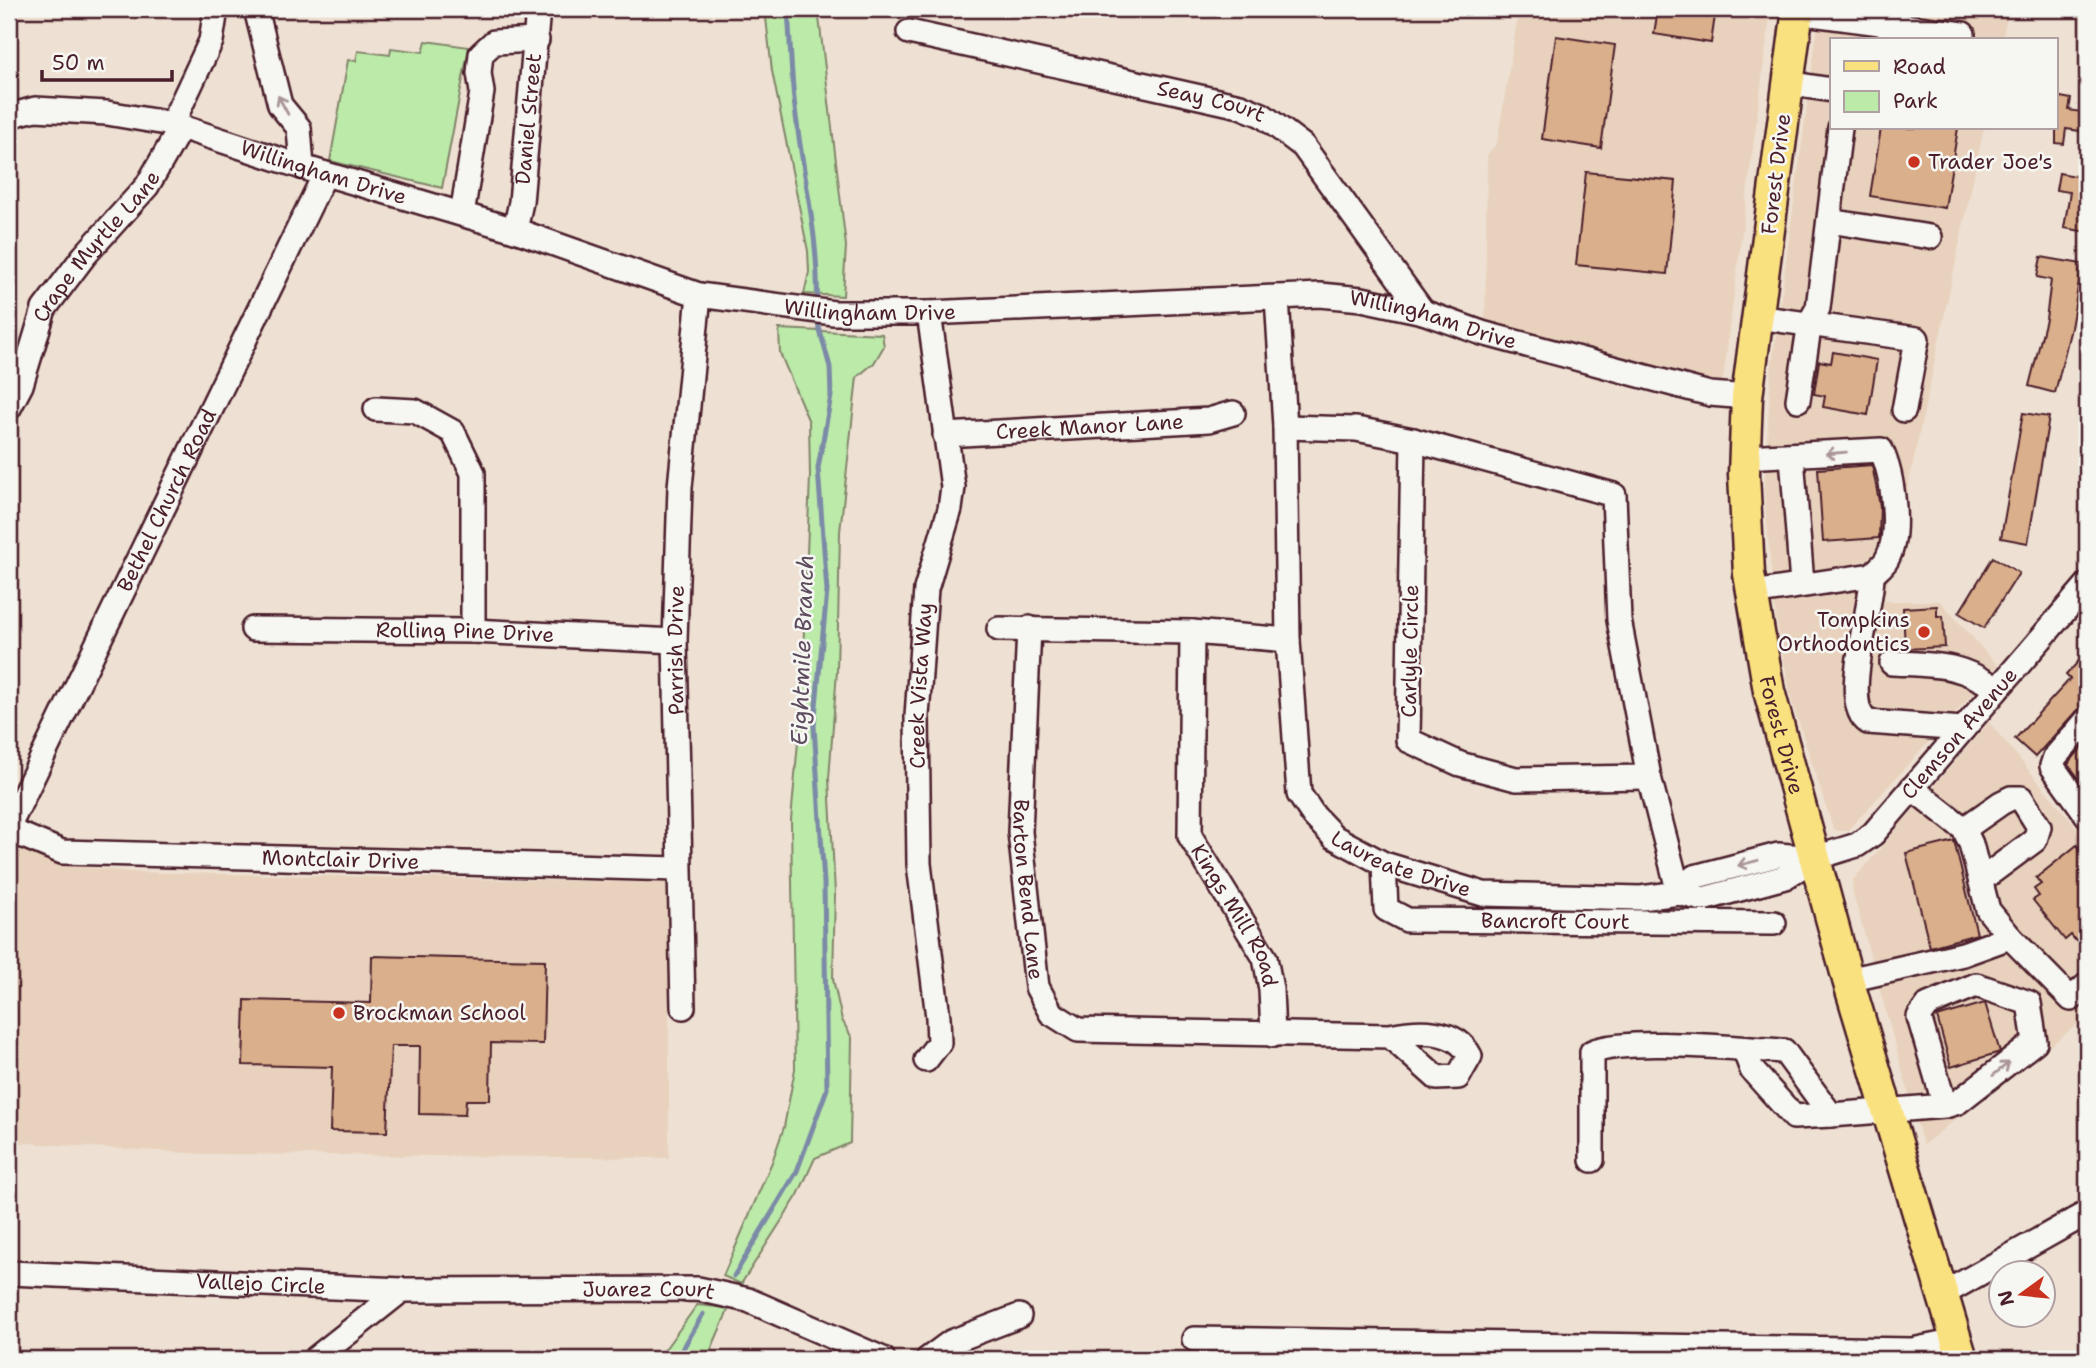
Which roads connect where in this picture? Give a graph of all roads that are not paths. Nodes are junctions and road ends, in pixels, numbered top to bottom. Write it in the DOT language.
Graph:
graph roads {
  1 [pos="216,9"];
  2 [pos="256,9"];
  3 [pos="538,9"];
  4 [pos="1797,11"];
  5 [pos="1854,14"];
  6 [pos="909,32"];
  7 [pos="1962,34"];
  8 [pos="537,40"];
  9 [pos="1787,83"];
  10 [pos="1830,90"];
  11 [pos="9,116"];
  12 [pos="177,125"];
  13 [pos="1840,130"];
  14 [pos="302,167"];
  15 [pos="325,174"];
  16 [pos="462,214"];
  17 [pos="1829,221"];
  18 [pos="515,230"];
  19 [pos="1930,237"];
  20 [pos="699,295"];
  21 [pos="1277,297"];
  22 [pos="1423,312"];
  23 [pos="929,313"];
  24 [pos="1757,317"];
  25 [pos="1810,323"];
  26 [pos="1747,397"];
  27 [pos="1798,400"];
  28 [pos="9,408"];
  29 [pos="376,410"];
  30 [pos="1904,410"];
  31 [pos="1233,413"];
  32 [pos="1285,427"];
  33 [pos="945,435"];
  34 [pos="1413,440"];
  35 [pos="1744,457"];
  36 [pos="1792,468"];
  37 [pos="1872,575"];
  38 [pos="1802,584"];
  39 [pos="2087,585"];
  40 [pos="1752,593"];
  41 [pos="1029,628"];
  42 [pos="253,629"];
  43 [pos="999,629"];
  44 [pos="473,631"];
  45 [pos="1192,632"];
  46 [pos="1287,640"];
  47 [pos="675,641"];
  48 [pos="1892,663"];
  49 [pos="1997,689"];
  50 [pos="2087,720"];
  51 [pos="1963,729"];
  52 [pos="1649,777"];
  53 [pos="1912,788"];
  54 [pos="2087,815"];
  55 [pos="9,828"];
  56 [pos="1964,829"];
  57 [pos="1815,858"];
  58 [pos="1384,864"];
  59 [pos="677,869"];
  60 [pos="1981,880"];
  61 [pos="1679,893"];
  62 [pos="1774,923"];
  63 [pos="2010,937"];
  64 [pos="1963,954"];
  65 [pos="1848,980"];
  66 [pos="1976,985"];
  67 [pos="2087,985"];
  68 [pos="683,1007"];
  69 [pos="1273,1035"];
  70 [pos="1391,1036"];
  71 [pos="1744,1049"];
  72 [pos="926,1060"];
  73 [pos="1945,1106"];
  74 [pos="1886,1110"];
  75 [pos="1831,1115"];
  76 [pos="1592,1160"];
  77 [pos="2087,1213"];
  78 [pos="9,1273"];
  79 [pos="401,1290"];
  80 [pos="1943,1294"];
  81 [pos="1018,1316"];
  82 [pos="1194,1339"];
  83 [pos="1959,1350"];
  84 [pos="315,1359"];
  85 [pos="883,1359"];
  86 [pos="928,1359"];
  1 -- 12 [label="street, Crape Myrtle Lane"];
  14 -- 2 [label="street, one-way"];
  3 -- 8 [label="street, Daniel Street"];
  4 -- 5 [label="street"];
  4 -- 9 [label="main road, Forest Drive"];
  5 -- 7 [label="street"];
  6 -- 22 [label="street, Seay Court"];
  8 -- 16 [label="street"];
  8 -- 18 [label="street, Daniel Street"];
  9 -- 10 [label="street"];
  9 -- 24 [label="main road, Forest Drive"];
  11 -- 12 [label="street, Willingham Drive"];
  12 -- 14 [label="street, Willingham Drive"];
  12 -- 28 [label="street, Crape Myrtle Lane"];
  13 -- 17 [label="street"];
  14 -- 15 [label="street, Willingham Drive"];
  15 -- 16 [label="street, Willingham Drive"];
  15 -- 55 [label="street, Bethel Church Road"];
  16 -- 18 [label="street, Willingham Drive"];
  17 -- 19 [label="street"];
  17 -- 25 [label="street"];
  18 -- 20 [label="street, Willingham Drive"];
  20 -- 23 [label="street, Willingham Drive"];
  20 -- 47 [label="street, Parrish Drive"];
  21 -- 22 [label="street, Willingham Drive"];
  21 -- 23 [label="street, Willingham Drive"];
  21 -- 32 [label="street, Laureate Drive"];
  22 -- 26 [label="street, Willingham Drive"];
  23 -- 33 [label="street, Creek Vista Way"];
  24 -- 25 [label="street"];
  24 -- 26 [label="main road, Forest Drive"];
  25 -- 27 [label="street"];
  25 -- 30 [label="street"];
  26 -- 35 [label="main road, Forest Drive"];
  29 -- 44 [label="street"];
  31 -- 33 [label="street, Creek Manor Lane"];
  32 -- 34 [label="street"];
  32 -- 46 [label="street, Laureate Drive"];
  33 -- 72 [label="street, Creek Vista Way"];
  34 -- 52 [label="street"];
  34 -- 52 [label="street, Carlyle Circle"];
  35 -- 36 [label="street"];
  35 -- 40 [label="main road, Forest Drive"];
  37 -- 36 [label="street, one-way"];
  36 -- 38 [label="street"];
  37 -- 38 [label="street"];
  37 -- 51 [label="street"];
  38 -- 40 [label="street"];
  39 -- 49 [label="street, Clemson Avenue"];
  40 -- 57 [label="main road, Forest Drive"];
  41 -- 43 [label="street"];
  41 -- 45 [label="street"];
  41 -- 69 [label="street, Barton Bend Lane"];
  42 -- 44 [label="street, Rolling Pine Drive"];
  44 -- 47 [label="street, Rolling Pine Drive"];
  45 -- 46 [label="street"];
  45 -- 69 [label="street, Kings Mill Road"];
  46 -- 58 [label="street, Laureate Drive"];
  47 -- 59 [label="street, Parrish Drive"];
  48 -- 49 [label="street"];
  49 -- 51 [label="street, Clemson Avenue"];
  50 -- 54 [label="street"];
  51 -- 53 [label="street, Clemson Avenue"];
  52 -- 61 [label="street"];
  53 -- 56 [label="street"];
  53 -- 57 [label="street, Clemson Avenue"];
  55 -- 59 [label="street, Montclair Drive"];
  56 -- 60 [label="street"];
  56 -- 60 [label="street"];
  57 -- 61 [label="street, Laureate Drive"];
  57 -- 65 [label="main road, Forest Drive"];
  58 -- 61 [label="street, Laureate Drive"];
  58 -- 62 [label="street, Bancroft Court"];
  59 -- 68 [label="street, Parrish Drive"];
  60 -- 63 [label="street"];
  63 -- 64 [label="street"];
  63 -- 67 [label="street"];
  64 -- 65 [label="street"];
  64 -- 66 [label="street"];
  65 -- 74 [label="main road, Forest Drive"];
  66 -- 73 [label="street"];
  73 -- 66 [label="street, one-way"];
  69 -- 70 [label="street, Barton Bend Lane"];
  71 -- 75 [label="street"];
  71 -- 75 [label="street"];
  71 -- 76 [label="street"];
  73 -- 74 [label="street"];
  74 -- 75 [label="street"];
  74 -- 80 [label="main road, Forest Drive"];
  77 -- 80 [label="street"];
  78 -- 79 [label="street, Vallejo Circle"];
  79 -- 84 [label="street"];
  79 -- 85 [label="street, Juarez Court"];
  80 -- 83 [label="main road, Forest Drive"];
  81 -- 86 [label="street"];
  82 -- 83 [label="street"];
}
